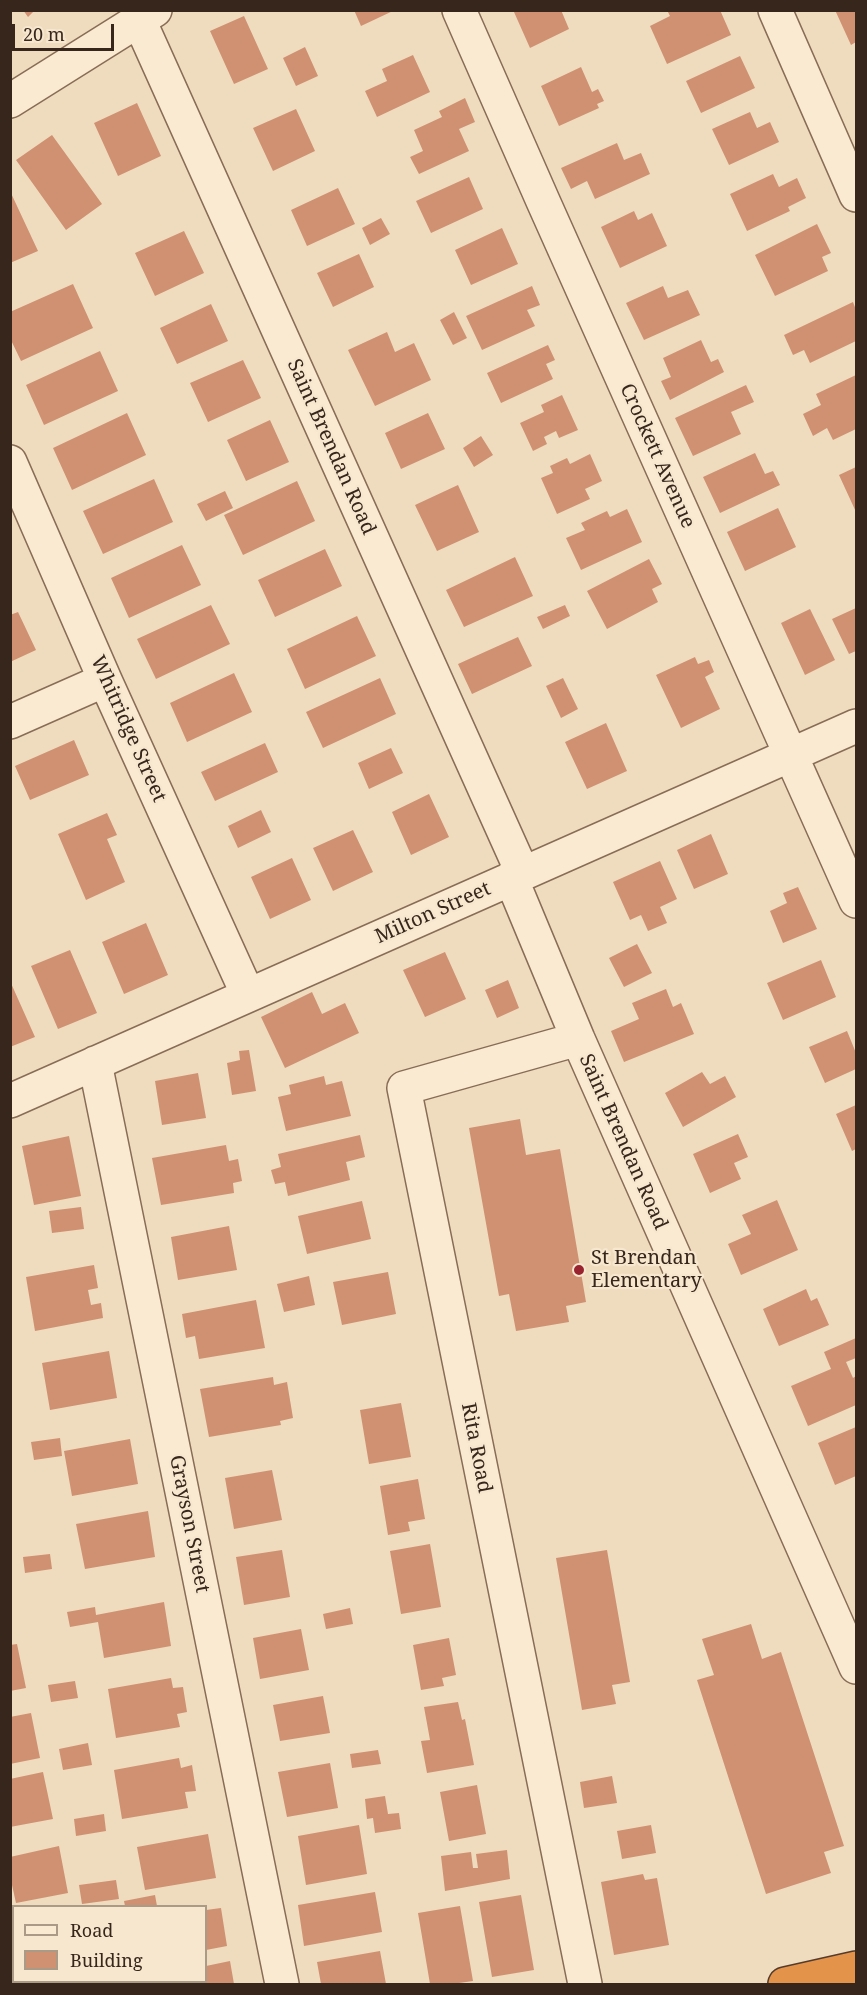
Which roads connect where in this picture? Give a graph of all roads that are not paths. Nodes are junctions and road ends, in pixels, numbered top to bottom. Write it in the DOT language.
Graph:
graph roads {
  1 [pos="459,10"];
  2 [pos="775,10"];
  3 [pos="147,15"];
  4 [pos="10,100"];
  5 [pos="856,195"];
  6 [pos="10,462"];
  7 [pos="105,680"];
  8 [pos="10,722"];
  9 [pos="856,726"];
  10 [pos="791,754"];
  11 [pos="517,876"];
  12 [pos="856,901"];
  13 [pos="248,995"];
  14 [pos="578,1040"];
  15 [pos="96,1063"];
  16 [pos="10,1101"];
  17 [pos="856,1667"];
  18 [pos="856,1968"];
  19 [pos="282,1984"];
  20 [pos="585,1984"];
  21 [pos="785,1984"];
  1 -- 10 [label="street, Crockett Avenue"];
  2 -- 5 [label="street"];
  3 -- 4 [label="street"];
  3 -- 11 [label="street, Saint Brendan Road"];
  6 -- 7 [label="street, Whitridge Street"];
  7 -- 8 [label="street"];
  7 -- 13 [label="street, Whitridge Street"];
  9 -- 10 [label="street, Milton Street"];
  10 -- 11 [label="street, Milton Street"];
  10 -- 12 [label="street, Crockett Avenue"];
  11 -- 13 [label="street, Milton Street"];
  11 -- 14 [label="street, Saint Brendan Road"];
  13 -- 15 [label="street, Milton Street"];
  14 -- 17 [label="street, Saint Brendan Road"];
  14 -- 20 [label="street, Rita Road"];
  15 -- 16 [label="street, Milton Street"];
  15 -- 19 [label="street, Grayson Street"];
  18 -- 21 [label="highway"];
}
